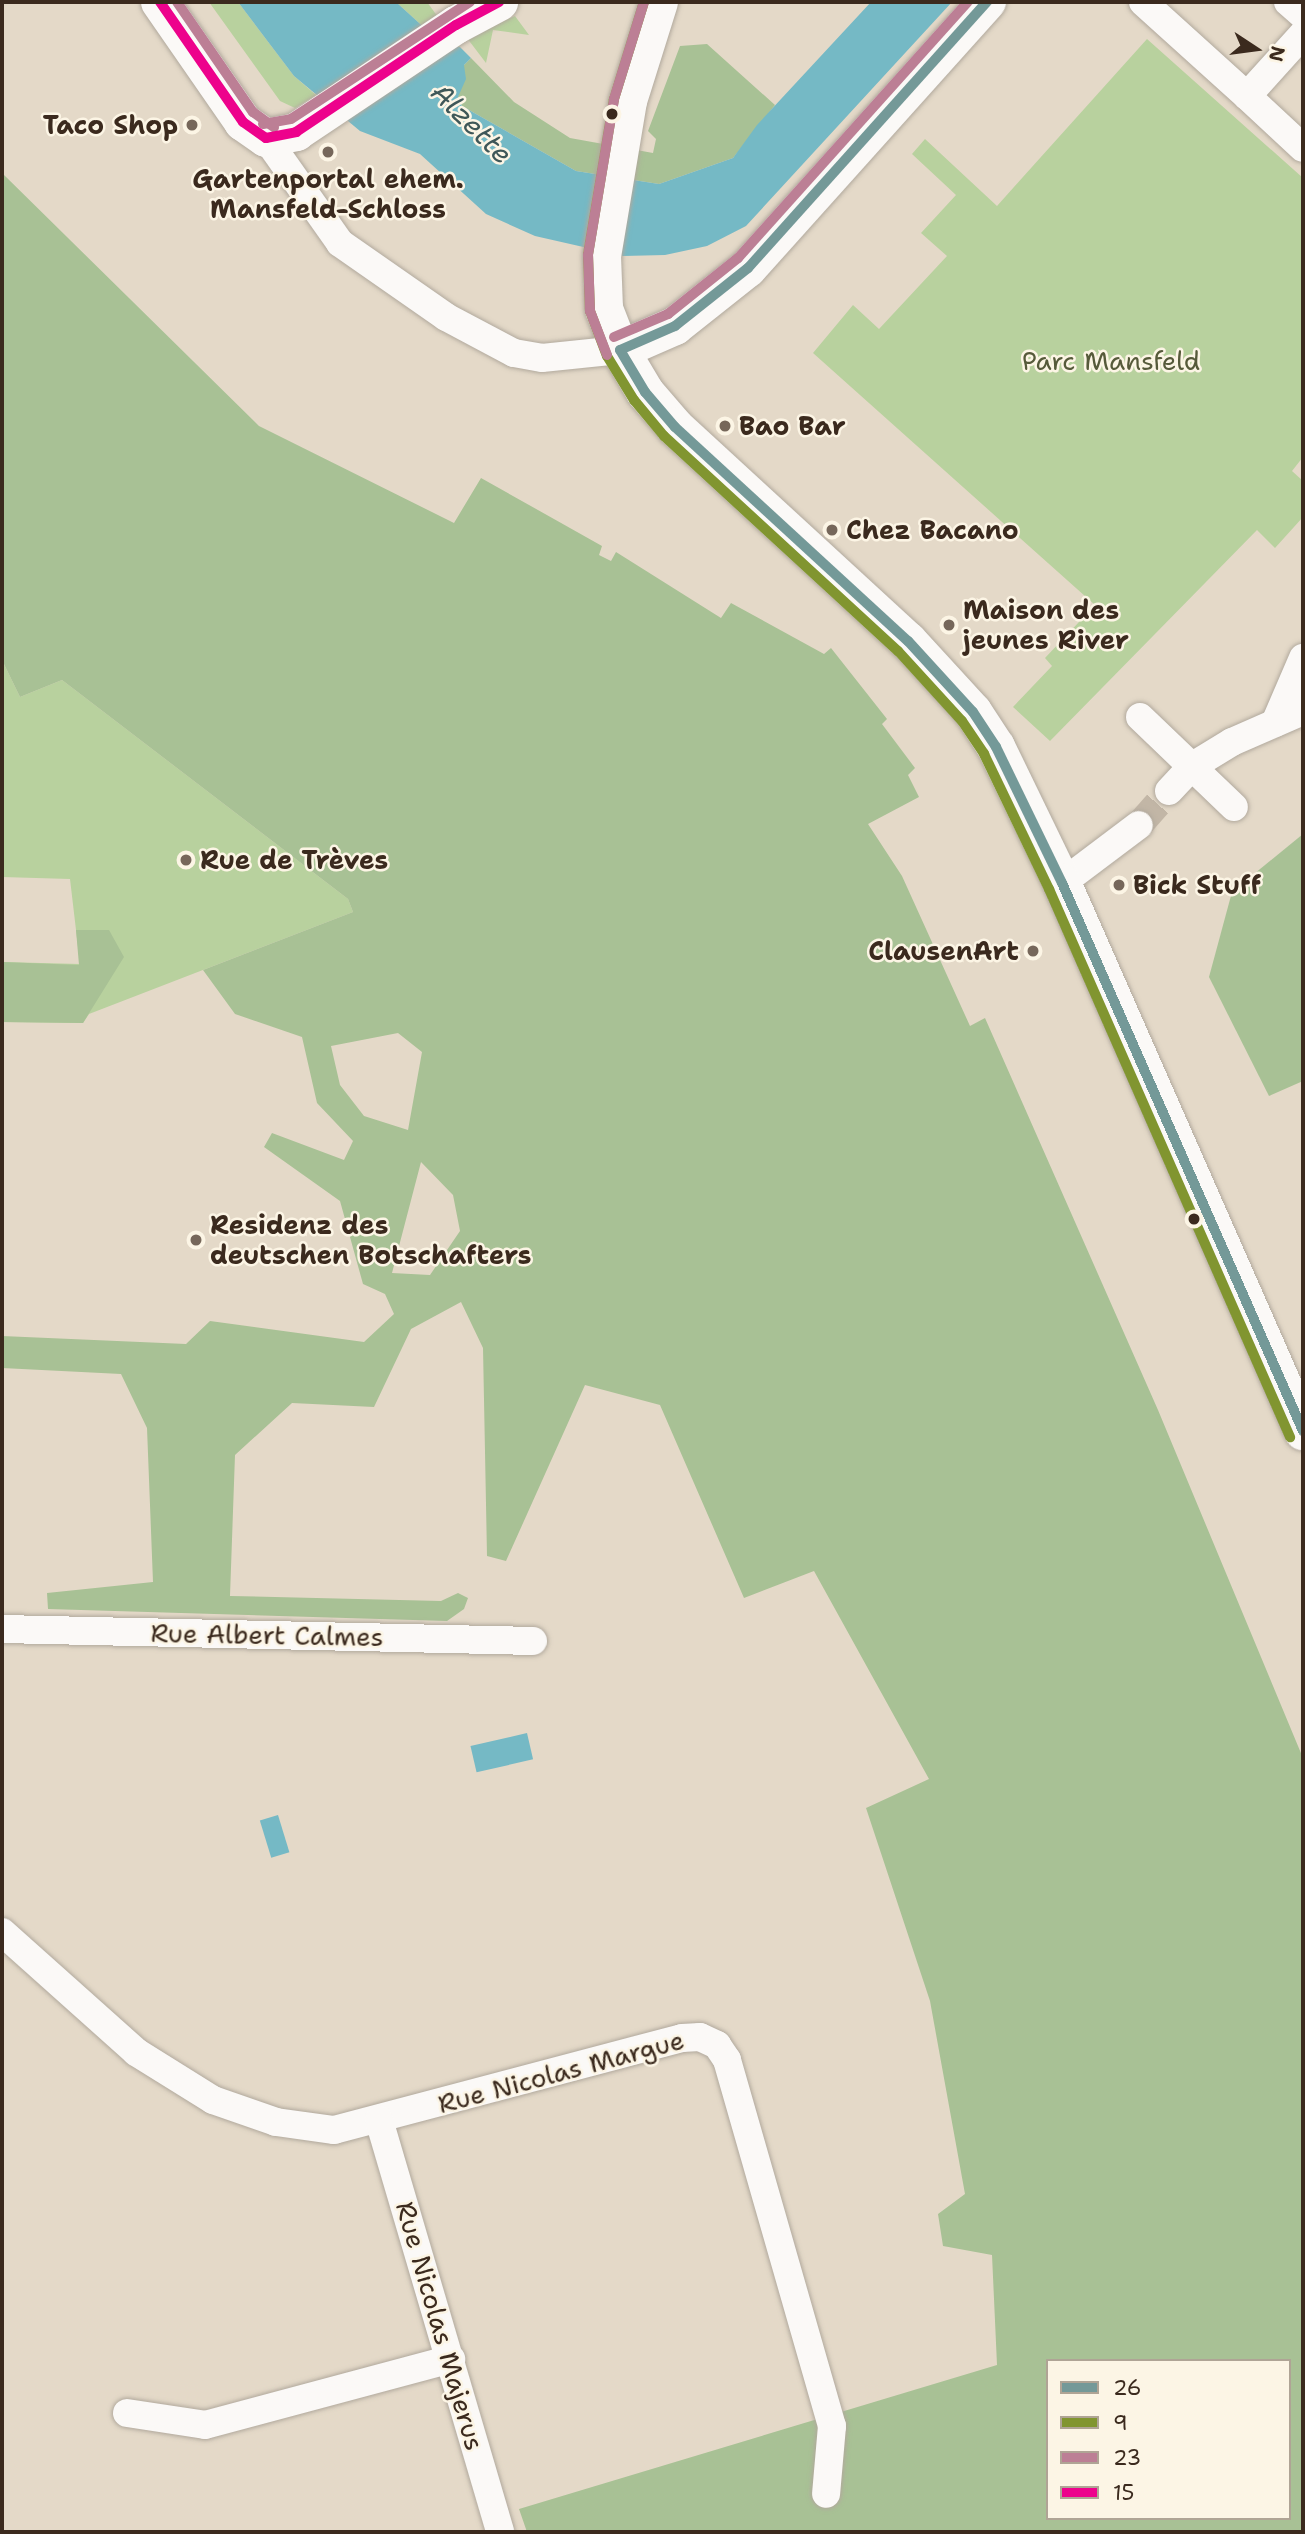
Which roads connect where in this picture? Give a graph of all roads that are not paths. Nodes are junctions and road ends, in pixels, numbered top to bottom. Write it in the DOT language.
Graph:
graph roads {
  1 [pos="160,2"];
  2 [pos="499,2"];
  3 [pos="987,2"];
  4 [pos="1143,2"];
  5 [pos="1288,2"];
  6 [pos="654,3"];
  7 [pos="1303,15"];
  8 [pos="1303,34"];
  9 [pos="1247,96"];
  10 [pos="266,138"];
  11 [pos="1303,148"];
  12 [pos="620,350"];
  13 [pos="1303,658"];
  14 [pos="1303,711"];
  15 [pos="1140,717"];
  16 [pos="1275,723"];
  17 [pos="1191,767"];
  18 [pos="1169,791"];
  19 [pos="1234,807"];
  20 [pos="1139,825"];
  21 [pos="1062,883"];
  22 [pos="1303,1431"];
  23 [pos="2,1629"];
  24 [pos="533,1641"];
  25 [pos="2,1932"];
  26 [pos="379,2120"];
  27 [pos="451,2358"];
  28 [pos="127,2413"];
  29 [pos="826,2494"];
  30 [pos="500,2532"];
  1 -- 10 [label="main road"];
  2 -- 10 [label="main road"];
  3 -- 12 [label="main road"];
  4 -- 9 [label="street"];
  5 -- 7 [label="street"];
  6 -- 12 [label="main road"];
  8 -- 9 [label="street"];
  9 -- 11 [label="street"];
  10 -- 12 [label="street"];
  12 -- 21 [label="main road"];
  13 -- 16 [label="street"];
  14 -- 16 [label="street"];
  15 -- 17 [label="street"];
  16 -- 17 [label="street"];
  17 -- 18 [label="street"];
  17 -- 19 [label="street"];
  20 -- 21 [label="street"];
  21 -- 22 [label="main road"];
  23 -- 24 [label="street, Rue Albert Calmes"];
  25 -- 26 [label="street, Rue Nicolas Margue"];
  26 -- 27 [label="street, Rue Nicolas Majerus"];
  26 -- 29 [label="street, Rue Nicolas Margue"];
  27 -- 28 [label="street"];
  27 -- 30 [label="street, Rue Nicolas Majerus"];
}
